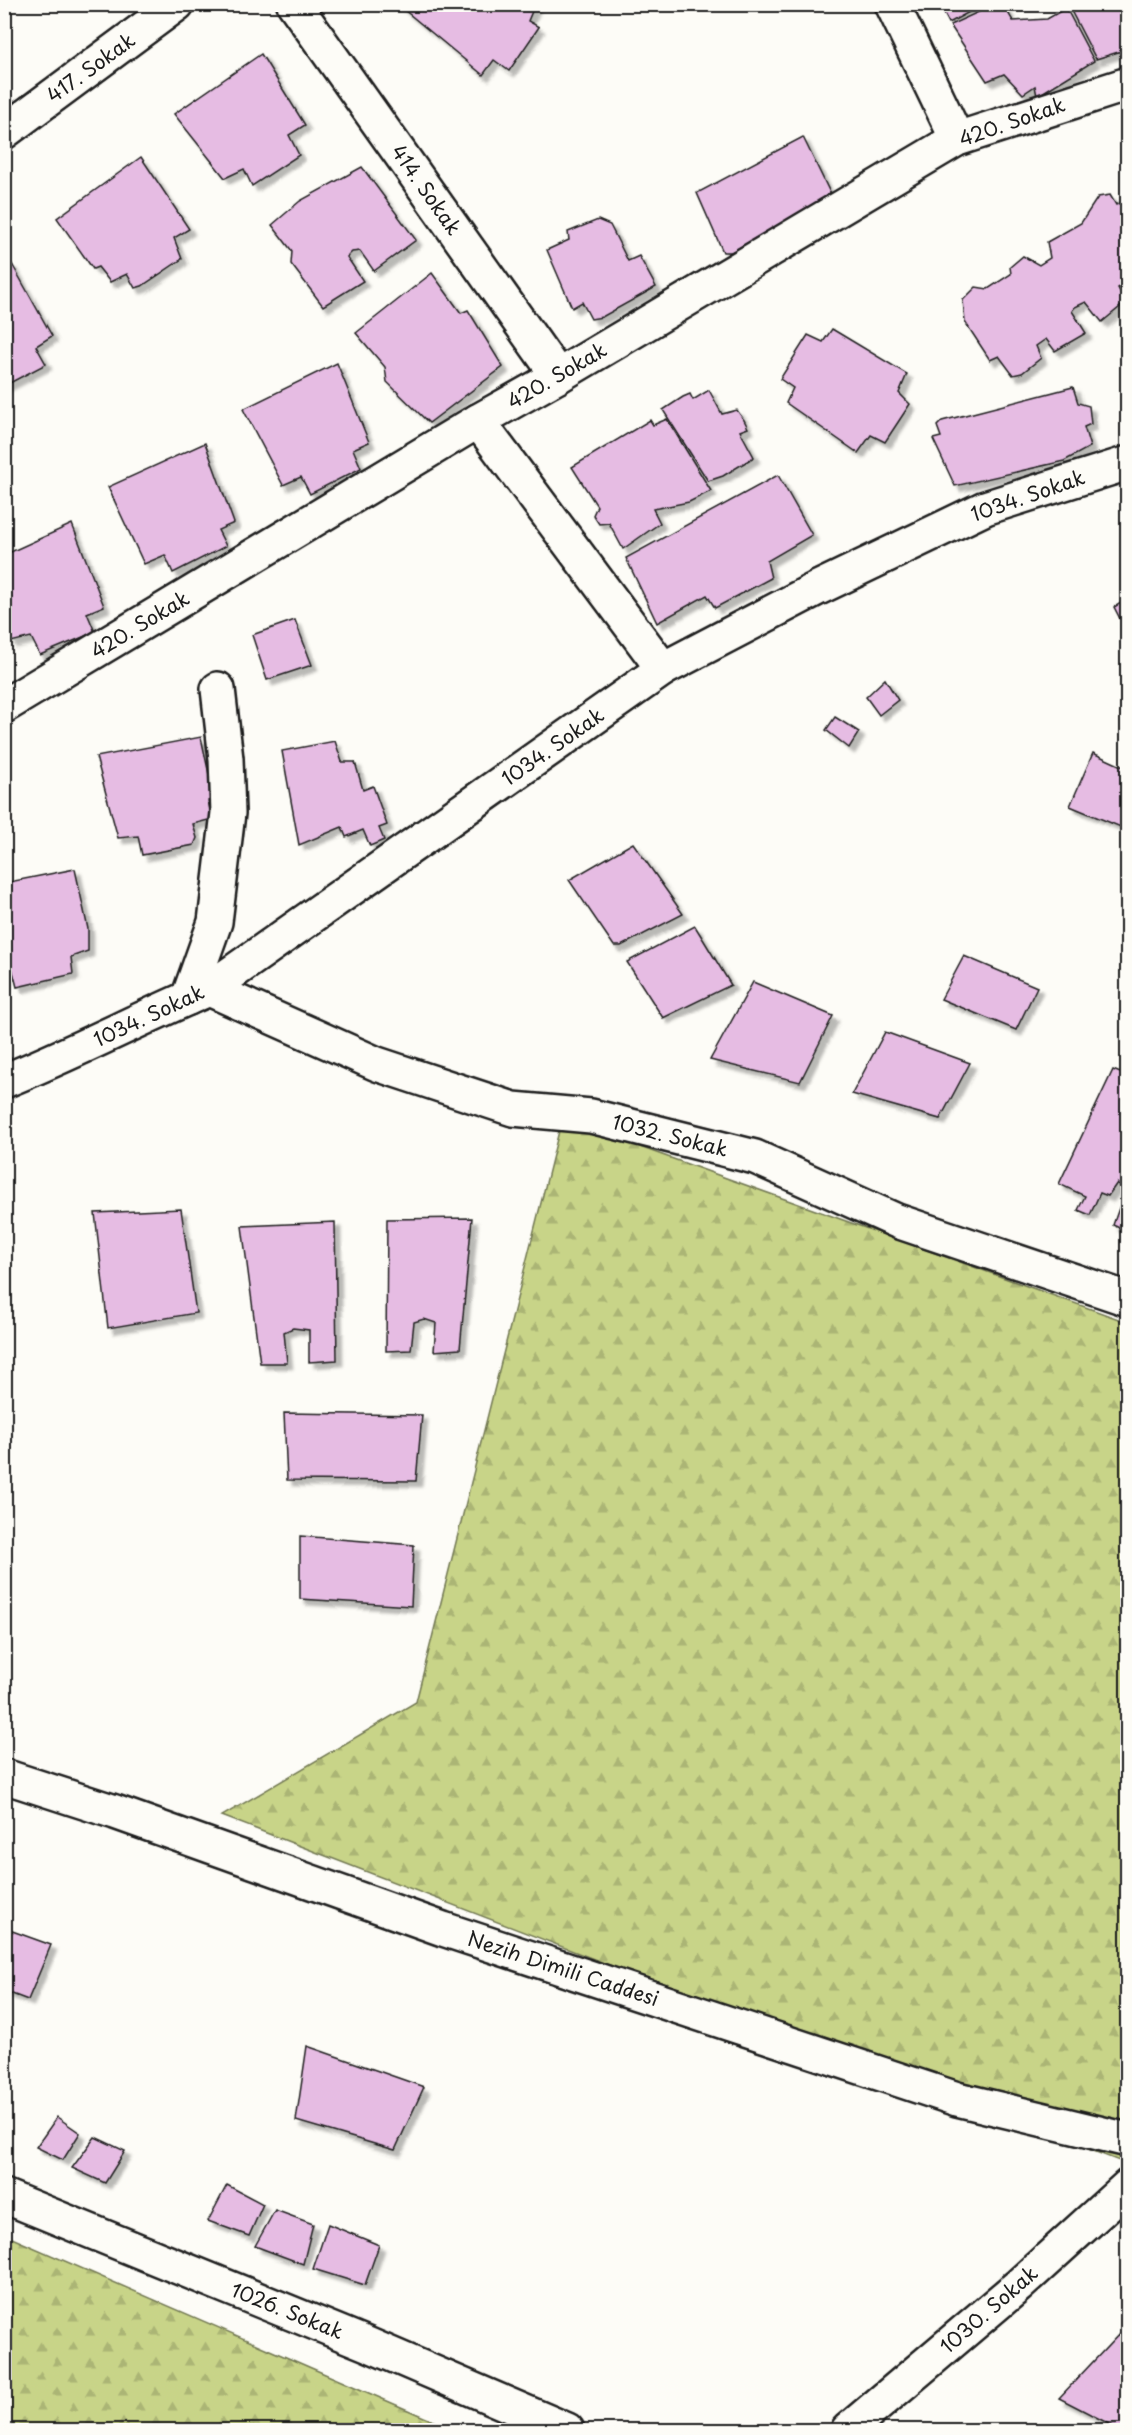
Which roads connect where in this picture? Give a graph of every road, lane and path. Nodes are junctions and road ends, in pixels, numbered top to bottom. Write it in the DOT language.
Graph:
graph roads {
  1 [pos="177,4"];
  2 [pos="294,4"];
  3 [pos="892,4"];
  4 [pos="1128,84"];
  5 [pos="4,132"];
  6 [pos="957,140"];
  7 [pos="558,376"];
  8 [pos="478,421"];
  9 [pos="1128,464"];
  10 [pos="663,669"];
  11 [pos="218,689"];
  12 [pos="4,706"];
  13 [pos="199,993"];
  14 [pos="4,1081"];
  15 [pos="1128,1299"];
  16 [pos="4,1776"];
  17 [pos="1128,2140"];
  18 [pos="1128,2186"];
  19 [pos="4,2196"];
  20 [pos="567,2430"];
  21 [pos="848,2430"];
  1 -- 5 [label="street, 417. Sokak"];
  2 -- 7 [label="street, 414. Sokak"];
  3 -- 6 [label="street"];
  4 -- 6 [label="street, 420. Sokak"];
  6 -- 7 [label="street, 420. Sokak"];
  7 -- 8 [label="street, 420. Sokak"];
  8 -- 10 [label="street"];
  8 -- 12 [label="street, 420. Sokak"];
  9 -- 10 [label="street, 1034. Sokak"];
  10 -- 13 [label="street, 1034. Sokak"];
  11 -- 13 [label="street"];
  13 -- 14 [label="street, 1034. Sokak"];
  13 -- 15 [label="street, 1032. Sokak"];
  16 -- 17 [label="street, Nezih Dimili Caddesi"];
  18 -- 21 [label="street, 1030. Sokak"];
  19 -- 20 [label="street, 1026. Sokak"];
}
